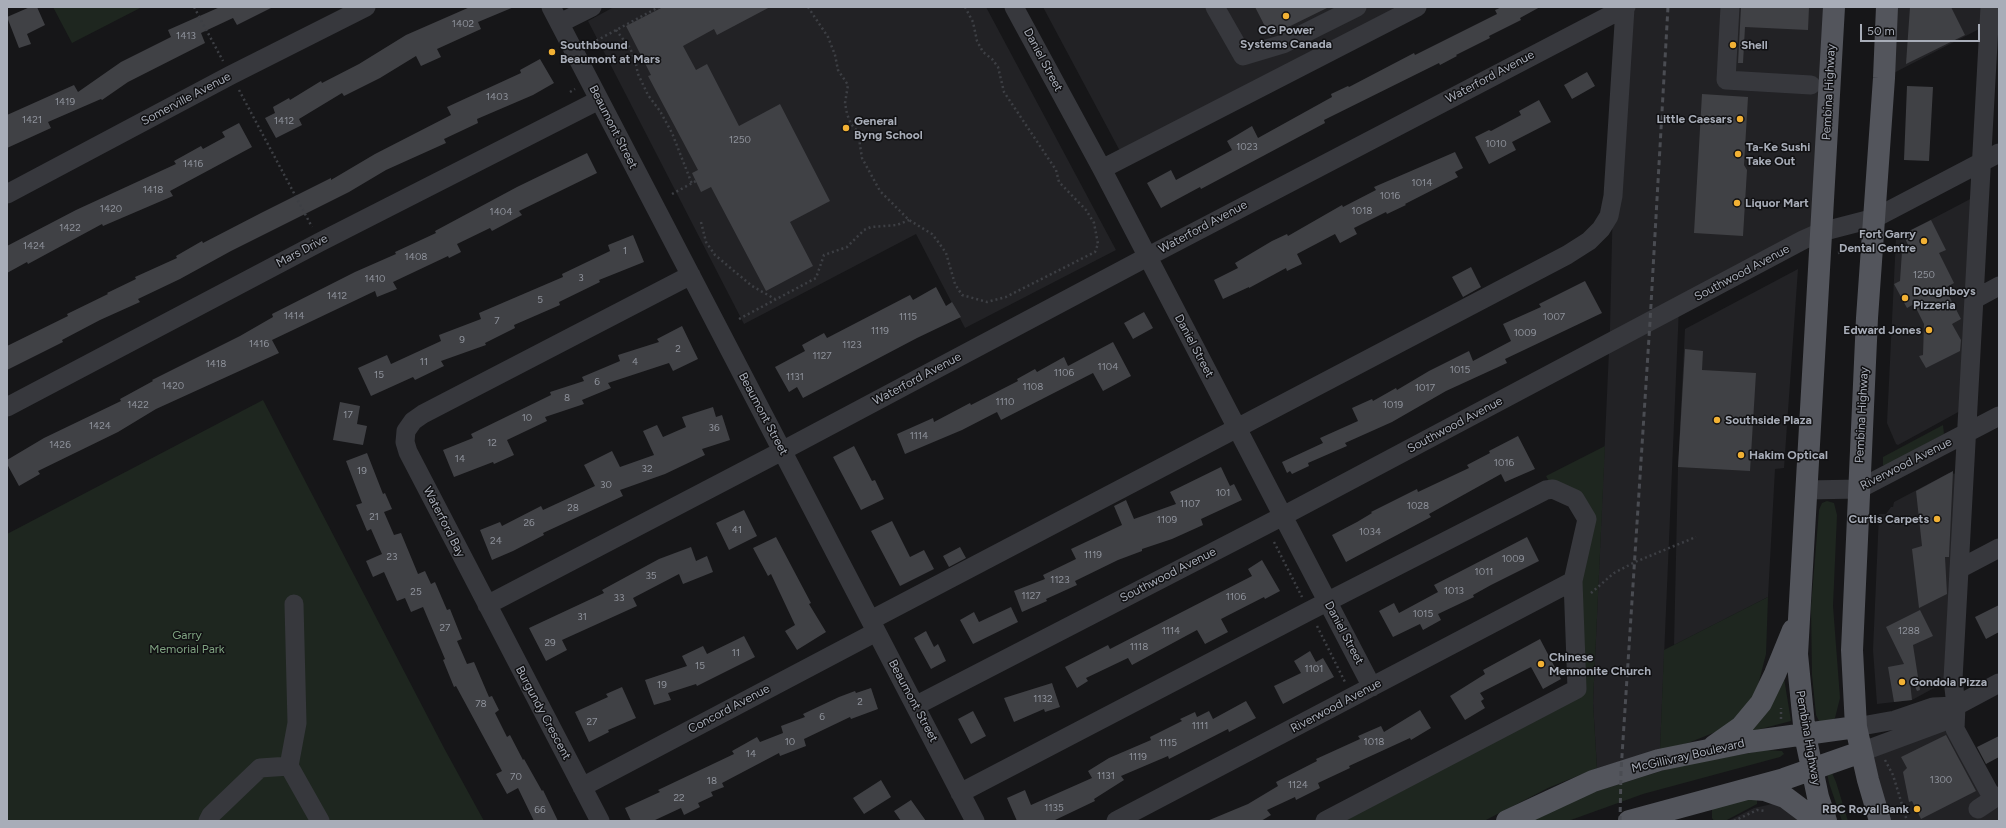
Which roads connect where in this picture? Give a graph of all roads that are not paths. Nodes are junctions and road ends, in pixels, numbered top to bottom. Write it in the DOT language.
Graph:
graph roads {
  1 [pos="366,7"];
  2 [pos="592,7"];
  3 [pos="1014,7"];
  4 [pos="1215,7"];
  5 [pos="1357,7"];
  6 [pos="1417,7"];
  7 [pos="1625,7"];
  8 [pos="1730,7"];
  9 [pos="1834,7"];
  10 [pos="1887,7"];
  11 [pos="1990,7"];
  12 [pos="555,15"];
  13 [pos="1994,27"];
  14 [pos="1811,85"];
  15 [pos="599,100"];
  16 [pos="1999,153"];
  17 [pos="1981,162"];
  18 [pos="1102,169"];
  19 [pos="7,194"];
  20 [pos="1875,218"];
  21 [pos="1821,232"];
  22 [pos="1146,256"];
  23 [pos="690,275"];
  24 [pos="1999,286"];
  25 [pos="1974,299"];
  26 [pos="7,407"];
  27 [pos="1999,416"];
  28 [pos="1237,428"];
  29 [pos="1966,433"];
  30 [pos="782,451"];
  31 [pos="1859,489"];
  32 [pos="1807,490"];
  33 [pos="1283,516"];
  34 [pos="1999,548"];
  35 [pos="1959,569"];
  36 [pos="1573,581"];
  37 [pos="1328,601"];
  38 [pos="294,604"];
  39 [pos="487,605"];
  40 [pos="1798,618"];
  41 [pos="874,626"];
  42 [pos="1999,683"];
  43 [pos="1372,687"];
  44 [pos="915,706"];
  45 [pos="1956,706"];
  46 [pos="1856,727"];
  47 [pos="1805,734"];
  48 [pos="1707,750"];
  49 [pos="1861,752"];
  50 [pos="289,766"];
  51 [pos="1812,770"];
  52 [pos="582,787"];
  53 [pos="1747,789"];
  54 [pos="960,793"];
  55 [pos="1990,801"];
  56 [pos="208,821"];
  57 [pos="320,821"];
  58 [pos="600,821"];
  59 [pos="975,821"];
  60 [pos="1116,821"];
  61 [pos="1325,821"];
  62 [pos="1507,821"];
  63 [pos="1629,821"];
  64 [pos="1818,821"];
  65 [pos="1826,821"];
  66 [pos="1880,821"];
  1 -- 19 [label="street, Somerville Avenue"];
  2 -- 12 [label="street"];
  3 -- 18 [label="street, Daniel Street"];
  4 -- 5 [label="street"];
  6 -- 18 [label="street"];
  7 -- 22 [label="street, Waterford Avenue"];
  7 -- 28 [label="street, Concord Avenue"];
  8 -- 14 [label="street"];
  9 -- 21 [label="main road, Pembina Highway"];
  10 -- 20 [label="main road, Pembina Highway"];
  11 -- 13 [label="street"];
  12 -- 15 [label="street, Beaumont Street"];
  13 -- 17 [label="street"];
  15 -- 23 [label="street, Beaumont Street"];
  15 -- 26 [label="street, Mars Drive"];
  16 -- 17 [label="street, Southwood Avenue"];
  17 -- 20 [label="street, Southwood Avenue"];
  17 -- 25 [label="street"];
  18 -- 22 [label="street, Daniel Street"];
  20 -- 21 [label="street, Southwood Avenue"];
  20 -- 31 [label="main road, Pembina Highway"];
  21 -- 32 [label="main road, Pembina Highway"];
  21 -- 33 [label="street, Southwood Avenue"];
  22 -- 28 [label="street, Daniel Street"];
  22 -- 30 [label="street, Waterford Avenue"];
  23 -- 30 [label="street, Beaumont Street"];
  23 -- 39 [label="street, Waterford Bay"];
  24 -- 25 [label="street"];
  25 -- 29 [label="street"];
  27 -- 29 [label="street, Riverwood Avenue"];
  28 -- 33 [label="street, Daniel Street"];
  28 -- 41 [label="street, Concord Avenue"];
  29 -- 31 [label="street, Riverwood Avenue"];
  29 -- 35 [label="street"];
  30 -- 39 [label="street"];
  30 -- 41 [label="street, Beaumont Street"];
  31 -- 32 [label="street, Riverwood Avenue"];
  31 -- 46 [label="main road, Pembina Highway"];
  32 -- 40 [label="main road, Pembina Highway"];
  33 -- 37 [label="street, Daniel Street"];
  33 -- 44 [label="street, Southwood Avenue"];
  34 -- 35 [label="street"];
  35 -- 45 [label="street"];
  36 -- 37 [label="street"];
  36 -- 43 [label="street, Riverwood Avenue"];
  36 -- 61 [label="street"];
  37 -- 43 [label="street, Daniel Street"];
  37 -- 54 [label="street"];
  38 -- 50 [label="street"];
  39 -- 52 [label="street, Burgundy Crescent"];
  40 -- 47 [label="main road, Pembina Highway"];
  40 -- 48 [label="main road"];
  41 -- 44 [label="street, Beaumont Street"];
  41 -- 52 [label="street, Concord Avenue"];
  42 -- 45 [label="street"];
  43 -- 60 [label="street, Riverwood Avenue"];
  44 -- 54 [label="street, Beaumont Street"];
  45 -- 46 [label="street"];
  45 -- 49 [label="street"];
  45 -- 55 [label="street"];
  46 -- 47 [label="main road, McGillivray Boulevard"];
  46 -- 49 [label="main road, Pembina Highway"];
  47 -- 48 [label="main road, McGillivray Boulevard"];
  47 -- 51 [label="main road, Pembina Highway"];
  48 -- 62 [label="main road, McGillivray Boulevard"];
  49 -- 51 [label="main road"];
  49 -- 66 [label="main road, Pembina Highway"];
  50 -- 56 [label="street"];
  50 -- 57 [label="street"];
  51 -- 53 [label="main road"];
  51 -- 65 [label="main road, Pembina Highway"];
  52 -- 58 [label="street, Burgundy Crescent"];
  53 -- 63 [label="main road"];
  53 -- 64 [label="main road"];
  54 -- 59 [label="street, Beaumont Street"];
}
